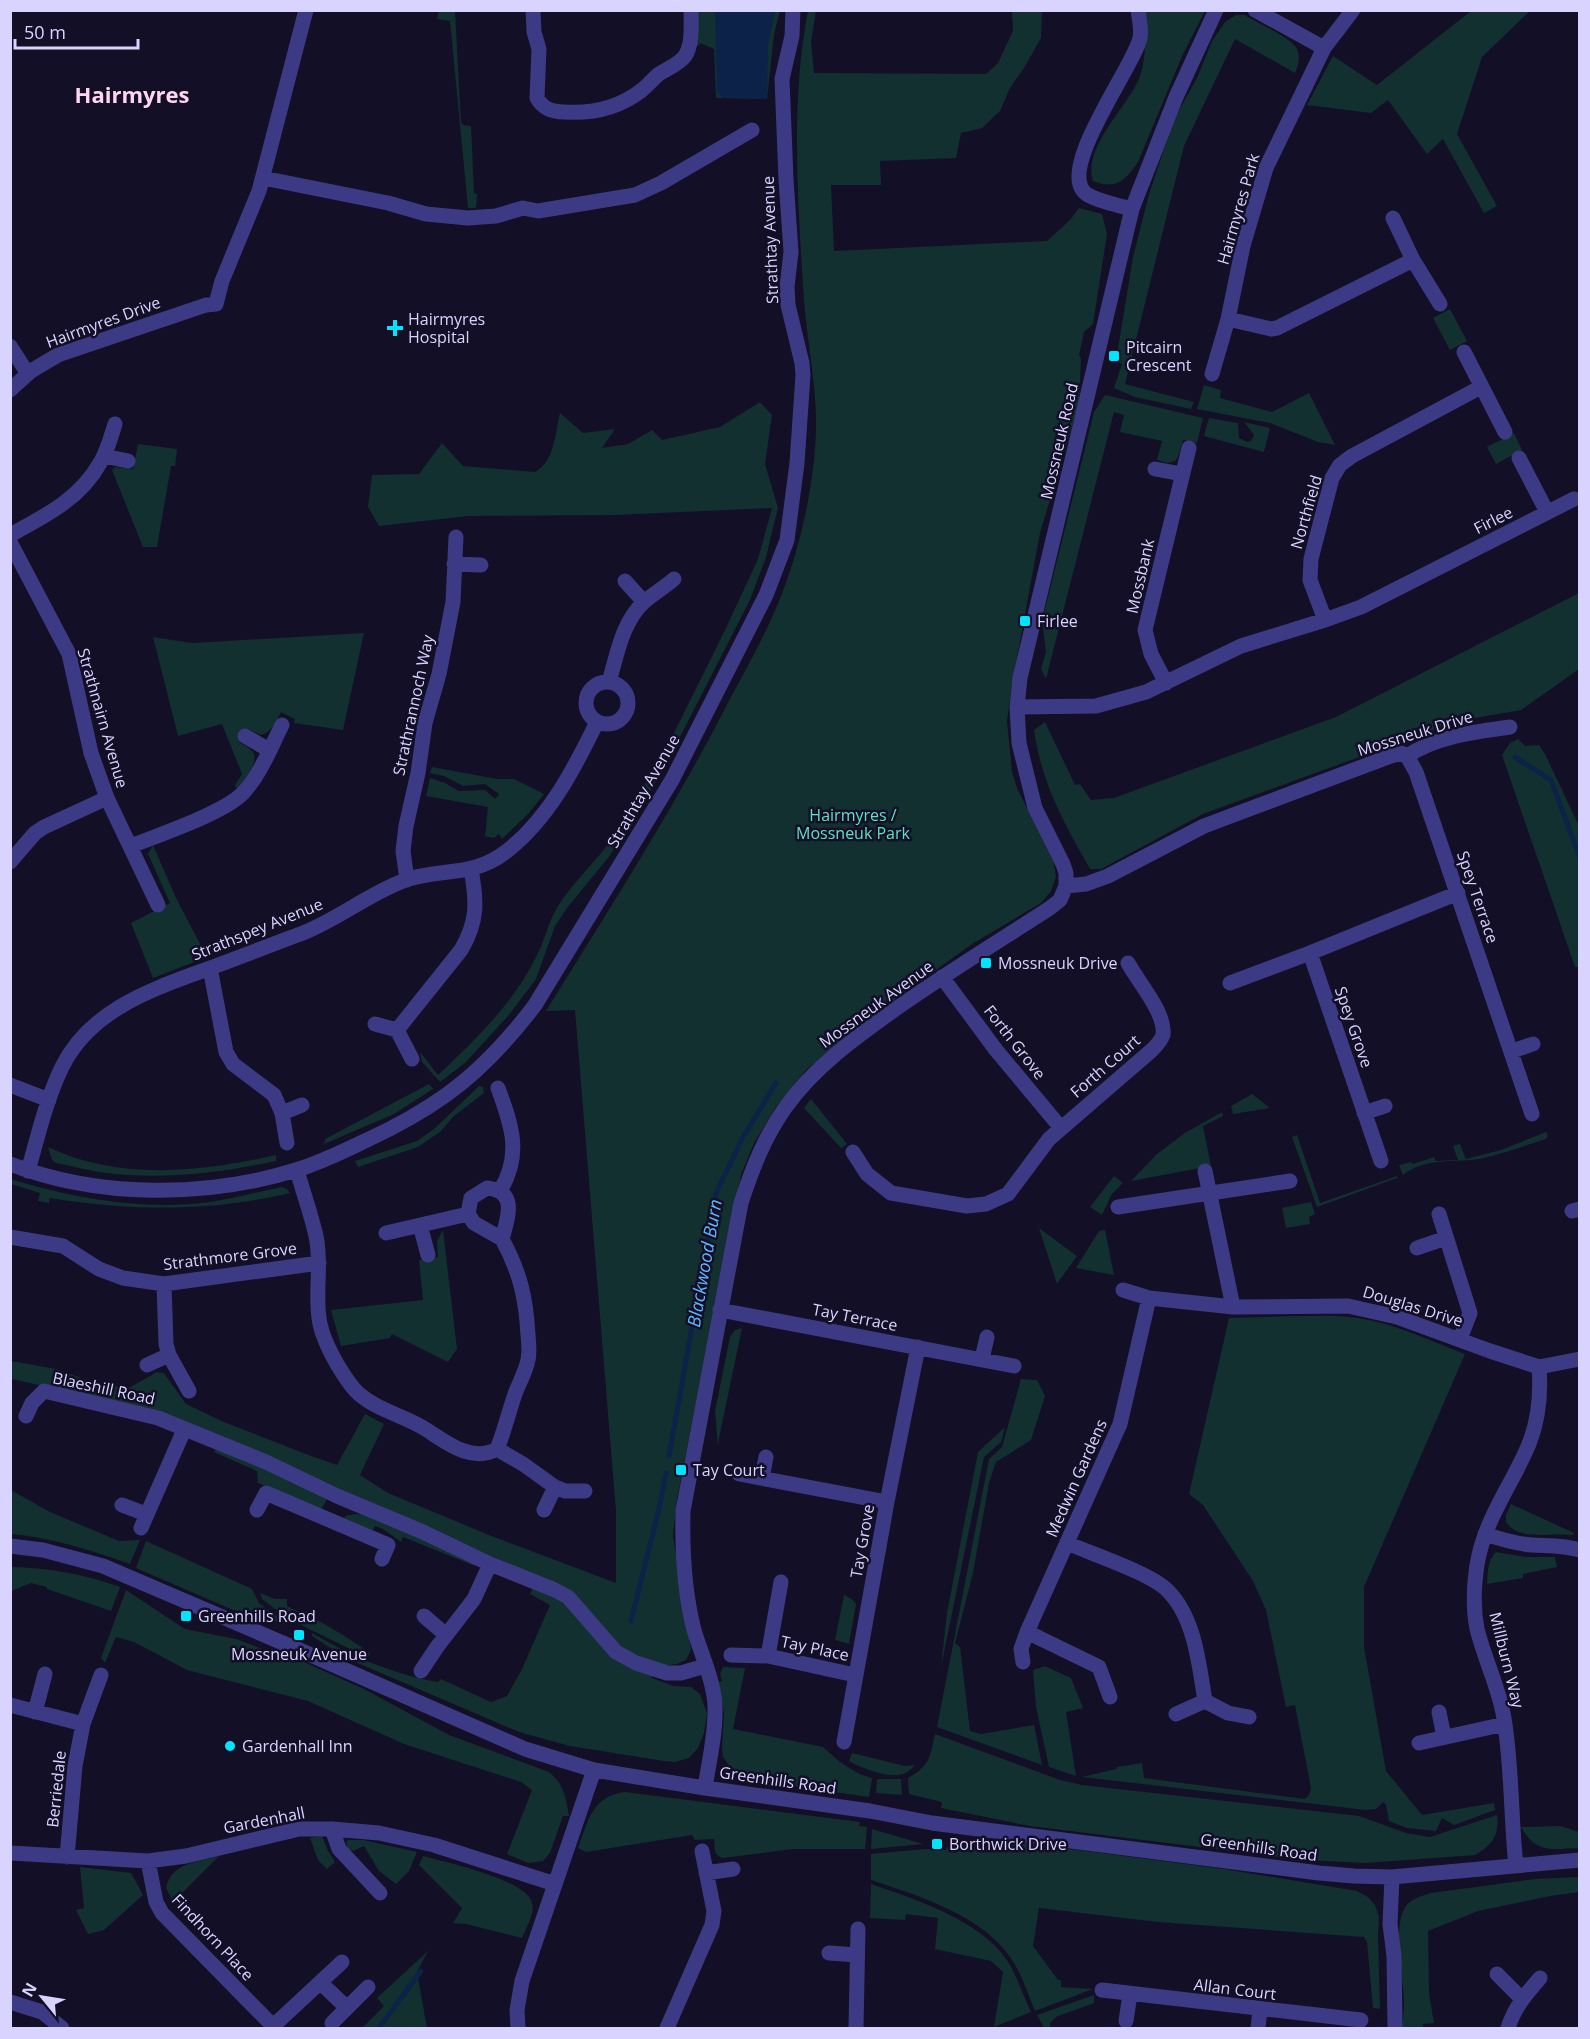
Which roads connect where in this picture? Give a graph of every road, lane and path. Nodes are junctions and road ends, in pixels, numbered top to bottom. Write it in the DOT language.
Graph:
graph roads {
  1 [pos="306,10"];
  2 [pos="533,10"];
  3 [pos="691,10"];
  4 [pos="793,10"];
  5 [pos="1138,10"];
  6 [pos="1216,10"];
  7 [pos="1255,10"];
  8 [pos="1353,10"];
  9 [pos="1324,48"];
  10 [pos="752,130"];
  11 [pos="263,178"];
  12 [pos="1132,209"];
  13 [pos="1393,218"];
  14 [pos="1413,260"];
  15 [pos="1440,304"];
  16 [pos="1228,319"];
  17 [pos="10,346"];
  18 [pos="1464,352"];
  19 [pos="28,374"];
  20 [pos="1212,374"];
  21 [pos="1481,387"];
  22 [pos="10,390"];
  23 [pos="115,424"];
  24 [pos="1505,432"];
  25 [pos="1189,448"];
  26 [pos="104,456"];
  27 [pos="1519,458"];
  28 [pos="128,461"];
  29 [pos="1155,469"];
  30 [pos="1182,474"];
  31 [pos="1574,499"];
  32 [pos="1547,512"];
  33 [pos="10,535"];
  34 [pos="456,537"];
  35 [pos="10,542"];
  36 [pos="454,564"];
  37 [pos="481,565"];
  38 [pos="674,579"];
  39 [pos="625,581"];
  40 [pos="644,602"];
  41 [pos="1324,620"];
  42 [pos="609,682"];
  43 [pos="1166,683"];
  44 [pos="1017,707"];
  45 [pos="597,722"];
  46 [pos="282,725"];
  47 [pos="1510,727"];
  48 [pos="245,736"];
  49 [pos="269,750"];
  50 [pos="1407,756"];
  51 [pos="107,798"];
  52 [pos="131,846"];
  53 [pos="10,862"];
  54 [pos="471,870"];
  55 [pos="407,880"];
  56 [pos="1066,886"];
  57 [pos="1458,893"];
  58 [pos="158,906"];
  59 [pos="1310,953"];
  60 [pos="1128,963"];
  61 [pos="210,968"];
  62 [pos="942,977"];
  63 [pos="1230,983"];
  64 [pos="375,1024"];
  65 [pos="397,1030"];
  66 [pos="1533,1044"];
  67 [pos="1512,1051"];
  68 [pos="412,1059"];
  69 [pos="10,1085"];
  70 [pos="498,1088"];
  71 [pos="49,1100"];
  72 [pos="302,1105"];
  73 [pos="1385,1106"];
  74 [pos="282,1113"];
  75 [pos="1364,1113"];
  76 [pos="1532,1114"];
  77 [pos="1061,1128"];
  78 [pos="287,1143"];
  79 [pos="853,1152"];
  80 [pos="1381,1161"];
  81 [pos="10,1164"];
  82 [pos="297,1170"];
  83 [pos="28,1171"];
  84 [pos="1205,1171"];
  85 [pos="1290,1181"];
  86 [pos="500,1191"];
  87 [pos="1209,1195"];
  88 [pos="1118,1207"];
  89 [pos="468,1214"];
  90 [pos="1438,1214"];
  91 [pos="420,1225"];
  92 [pos="386,1233"];
  93 [pos="10,1237"];
  94 [pos="1446,1238"];
  95 [pos="502,1239"];
  96 [pos="1417,1248"];
  97 [pos="428,1255"];
  98 [pos="319,1263"];
  99 [pos="164,1284"];
  100 [pos="1123,1290"];
  101 [pos="1149,1298"];
  102 [pos="1233,1306"];
  103 [pos="720,1310"];
  104 [pos="987,1337"];
  105 [pos="1460,1339"];
  106 [pos="918,1347"];
  107 [pos="169,1355"];
  108 [pos="982,1359"];
  109 [pos="1580,1359"];
  110 [pos="147,1365"];
  111 [pos="1014,1366"];
  112 [pos="1539,1367"];
  113 [pos="189,1391"];
  114 [pos="26,1416"];
  115 [pos="184,1430"];
  116 [pos="497,1449"];
  117 [pos="766,1456"];
  118 [pos="739,1474"];
  119 [pos="762,1478"];
  120 [pos="555,1487"];
  121 [pos="585,1491"];
  122 [pos="337,1496"];
  123 [pos="887,1502"];
  124 [pos="122,1505"];
  125 [pos="257,1510"];
  126 [pos="544,1510"];
  127 [pos="327,1518"];
  128 [pos="1485,1534"];
  129 [pos="1067,1543"];
  130 [pos="10,1546"];
  131 [pos="1580,1550"];
  132 [pos="382,1560"];
  133 [pos="490,1564"];
  134 [pos="781,1581"];
  135 [pos="424,1617"];
  136 [pos="1027,1632"];
  137 [pos="446,1635"];
  138 [pos="731,1655"];
  139 [pos="768,1656"];
  140 [pos="1023,1662"];
  141 [pos="705,1666"];
  142 [pos="421,1671"];
  143 [pos="45,1674"];
  144 [pos="101,1675"];
  145 [pos="855,1675"];
  146 [pos="1110,1697"];
  147 [pos="1205,1701"];
  148 [pos="10,1705"];
  149 [pos="35,1712"];
  150 [pos="1438,1712"];
  151 [pos="1176,1714"];
  152 [pos="1249,1717"];
  153 [pos="83,1724"];
  154 [pos="1505,1724"];
  155 [pos="1444,1737"];
  156 [pos="844,1742"];
  157 [pos="1419,1743"];
  158 [pos="594,1770"];
  159 [pos="705,1788"];
  160 [pos="332,1829"];
  161 [pos="702,1851"];
  162 [pos="10,1853"];
  163 [pos="67,1857"];
  164 [pos="1580,1860"];
  165 [pos="148,1862"];
  166 [pos="1516,1866"];
  167 [pos="733,1869"];
  168 [pos="706,1873"];
  169 [pos="1392,1877"];
  170 [pos="555,1884"];
  171 [pos="380,1893"];
  172 [pos="858,1929"];
  173 [pos="829,1953"];
  174 [pos="857,1955"];
  175 [pos="342,1962"];
  176 [pos="1497,1974"];
  177 [pos="1540,1978"];
  178 [pos="321,1983"];
  179 [pos="368,1988"];
  180 [pos="1102,1990"];
  181 [pos="1130,1994"];
  182 [pos="1522,1999"];
  183 [pos="10,2001"];
  184 [pos="346,2008"];
  185 [pos="1260,2010"];
  186 [pos="1361,2020"];
  187 [pos="1126,2021"];
  188 [pos="332,2023"];
  189 [pos="1335,2024"];
  190 [pos="272,2027"];
  191 [pos="62,2028"];
  192 [pos="518,2028"];
  193 [pos="667,2028"];
  194 [pos="856,2028"];
  195 [pos="1258,2028"];
  196 [pos="1395,2028"];
  197 [pos="1508,2028"];
  1 -- 11 [label="street"];
  2 -- 3 [label="street"];
  4 -- 82 [label="street, Strathtay Avenue"];
  5 -- 12 [label="street"];
  6 -- 12 [label="street, Mossneuk Road"];
  7 -- 9 [label="street"];
  8 -- 9 [label="street, Hairmyres Park"];
  9 -- 16 [label="street, Hairmyres Park"];
  10 -- 11 [label="street"];
  11 -- 19 [label="street, Hairmyres Drive"];
  12 -- 44 [label="street, Mossneuk Road"];
  13 -- 14 [label="street"];
  14 -- 15 [label="street"];
  14 -- 16 [label="street"];
  16 -- 20 [label="street, Hairmyres Park"];
  17 -- 19 [label="street"];
  18 -- 21 [label="street"];
  19 -- 22 [label="street, Hairmyres Drive"];
  21 -- 24 [label="street"];
  21 -- 41 [label="street, Northfield"];
  23 -- 26 [label="street"];
  25 -- 30 [label="street, Mossbank"];
  26 -- 28 [label="street"];
  26 -- 33 [label="street"];
  27 -- 32 [label="street"];
  29 -- 30 [label="street"];
  30 -- 43 [label="street, Mossbank"];
  31 -- 32 [label="street, Firlee"];
  32 -- 41 [label="street, Firlee"];
  34 -- 36 [label="street, Strathrannoch Way"];
  35 -- 51 [label="street, Strathnairn Avenue"];
  36 -- 37 [label="street"];
  36 -- 55 [label="street, Strathrannoch Way"];
  38 -- 40 [label="street"];
  39 -- 40 [label="street"];
  40 -- 42 [label="street"];
  41 -- 43 [label="street, Firlee"];
  42 -- 45 [label="street"];
  42 -- 45 [label="street"];
  43 -- 44 [label="street, Firlee"];
  44 -- 56 [label="street, Mossneuk Road"];
  45 -- 54 [label="street, Strathspey Avenue"];
  46 -- 49 [label="street"];
  47 -- 50 [label="street, Mossneuk Drive"];
  48 -- 49 [label="street"];
  49 -- 52 [label="street"];
  50 -- 56 [label="street, Mossneuk Drive"];
  50 -- 57 [label="street, Spey Terrace"];
  51 -- 52 [label="street, Strathnairn Avenue"];
  51 -- 53 [label="street"];
  52 -- 58 [label="street, Strathnairn Avenue"];
  54 -- 55 [label="street, Strathspey Avenue"];
  54 -- 65 [label="street"];
  55 -- 61 [label="street, Strathspey Avenue"];
  56 -- 62 [label="street, Mossneuk Avenue"];
  57 -- 59 [label="street"];
  57 -- 67 [label="street, Spey Terrace"];
  59 -- 63 [label="street"];
  59 -- 75 [label="street, Spey Grove"];
  60 -- 77 [label="street, Forth Court"];
  61 -- 71 [label="street, Strathspey Avenue"];
  61 -- 74 [label="street"];
  62 -- 77 [label="street, Forth Grove"];
  62 -- 103 [label="street, Mossneuk Avenue"];
  64 -- 65 [label="street"];
  65 -- 68 [label="street"];
  66 -- 67 [label="street"];
  67 -- 76 [label="street, Spey Terrace"];
  69 -- 71 [label="street"];
  70 -- 86 [label="street"];
  71 -- 83 [label="street, Strathspey Avenue"];
  72 -- 74 [label="street"];
  73 -- 75 [label="street"];
  74 -- 78 [label="street"];
  75 -- 80 [label="street, Spey Grove"];
  77 -- 79 [label="street"];
  81 -- 83 [label="street, Strathtay Avenue"];
  82 -- 83 [label="street, Strathtay Avenue"];
  82 -- 98 [label="street"];
  84 -- 87 [label="street"];
  85 -- 87 [label="street"];
  86 -- 89 [label="street"];
  86 -- 95 [label="street"];
  87 -- 88 [label="street"];
  87 -- 102 [label="street"];
  89 -- 91 [label="street"];
  89 -- 95 [label="street"];
  90 -- 94 [label="street"];
  91 -- 92 [label="street"];
  91 -- 97 [label="street"];
  93 -- 99 [label="street, Strathmore Grove"];
  94 -- 96 [label="street"];
  94 -- 105 [label="street"];
  95 -- 116 [label="street"];
  98 -- 99 [label="street, Strathmore Grove"];
  98 -- 116 [label="street"];
  99 -- 107 [label="street"];
  100 -- 101 [label="street, Douglas Drive"];
  101 -- 102 [label="street, Douglas Drive"];
  101 -- 129 [label="street, Medwin Gardens"];
  102 -- 105 [label="street, Douglas Drive"];
  103 -- 106 [label="street, Tay Terrace"];
  103 -- 141 [label="street, Mossneuk Avenue"];
  104 -- 108 [label="street"];
  105 -- 112 [label="street, Douglas Drive"];
  106 -- 108 [label="street, Tay Terrace"];
  106 -- 123 [label="street, Tay Grove"];
  107 -- 110 [label="street"];
  107 -- 113 [label="street"];
  108 -- 111 [label="street, Tay Terrace"];
  109 -- 112 [label="street, Douglas Drive"];
  112 -- 128 [label="street, Millburn Way"];
  114 -- 115 [label="street, Blaeshill Road"];
  115 -- 122 [label="street, Blaeshill Road"];
  115 -- 124 [label="street"];
  116 -- 120 [label="street"];
  117 -- 119 [label="street"];
  118 -- 119 [label="street"];
  119 -- 123 [label="street"];
  120 -- 121 [label="street"];
  120 -- 126 [label="street"];
  122 -- 127 [label="street"];
  122 -- 133 [label="street, Blaeshill Road"];
  123 -- 145 [label="street, Tay Grove"];
  125 -- 127 [label="street"];
  127 -- 132 [label="street"];
  128 -- 131 [label="street"];
  128 -- 154 [label="street, Millburn Way"];
  129 -- 136 [label="street, Medwin Gardens"];
  129 -- 147 [label="street"];
  130 -- 158 [label="street, Greenhills Road"];
  133 -- 137 [label="street"];
  133 -- 141 [label="street, Blaeshill Road"];
  134 -- 139 [label="street, Tay Place"];
  135 -- 137 [label="street"];
  136 -- 140 [label="street, Medwin Gardens"];
  136 -- 146 [label="street"];
  137 -- 142 [label="street"];
  138 -- 139 [label="street, Tay Place"];
  139 -- 145 [label="street, Tay Place"];
  141 -- 159 [label="street, Mossneuk Avenue"];
  143 -- 149 [label="street"];
  144 -- 153 [label="street, Berriedale"];
  145 -- 156 [label="street, Tay Grove"];
  147 -- 151 [label="street"];
  147 -- 152 [label="street"];
  148 -- 149 [label="street"];
  149 -- 153 [label="street"];
  150 -- 155 [label="street"];
  153 -- 163 [label="street, Berriedale"];
  154 -- 155 [label="street"];
  154 -- 166 [label="street, Millburn Way"];
  155 -- 157 [label="street"];
  158 -- 159 [label="street, Greenhills Road"];
  158 -- 170 [label="street"];
  159 -- 169 [label="street, Greenhills Road"];
  160 -- 165 [label="street, Gardenhall"];
  160 -- 170 [label="street, Gardenhall"];
  160 -- 171 [label="street"];
  161 -- 168 [label="street"];
  162 -- 163 [label="street, Gardenhall"];
  163 -- 165 [label="street, Gardenhall"];
  164 -- 166 [label="street, Greenhills Road"];
  165 -- 190 [label="street, Findhorn Place"];
  166 -- 169 [label="street, Greenhills Road"];
  167 -- 168 [label="street"];
  168 -- 193 [label="street"];
  169 -- 196 [label="street"];
  170 -- 192 [label="street"];
  172 -- 174 [label="street"];
  173 -- 174 [label="street"];
  174 -- 194 [label="street"];
  175 -- 178 [label="street, Findhorn Place"];
  176 -- 182 [label="street"];
  177 -- 182 [label="street"];
  178 -- 184 [label="street"];
  178 -- 190 [label="street, Findhorn Place"];
  179 -- 184 [label="street"];
  180 -- 181 [label="street, Allan Court"];
  181 -- 185 [label="street, Allan Court"];
  181 -- 187 [label="street"];
  182 -- 197 [label="street"];
  183 -- 191 [label="street"];
  184 -- 188 [label="street"];
  185 -- 189 [label="street, Allan Court"];
  185 -- 195 [label="street"];
  186 -- 189 [label="street, Allan Court"];
}
